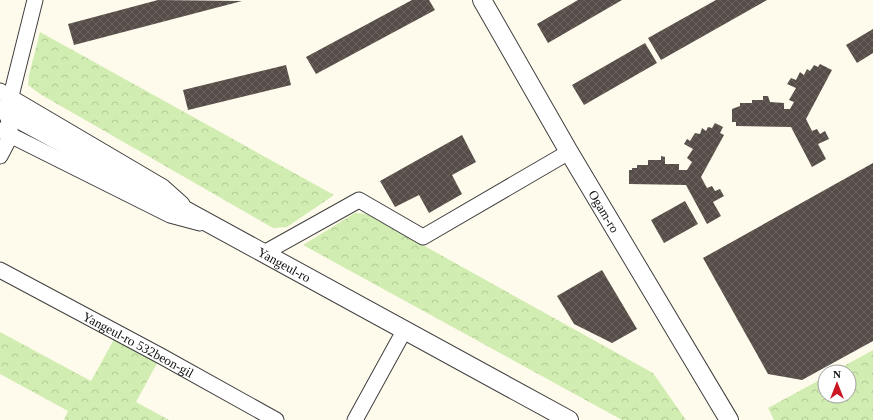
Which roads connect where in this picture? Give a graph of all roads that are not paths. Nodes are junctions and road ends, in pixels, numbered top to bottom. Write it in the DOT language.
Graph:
graph roads {
  1 [pos="35,0"];
  2 [pos="482,0"];
  3 [pos="5,102"];
  4 [pos="6,133"];
  5 [pos="569,152"];
  6 [pos="0,156"];
  7 [pos="219,228"];
  8 [pos="264,253"];
  9 [pos="0,270"];
  10 [pos="404,332"];
  11 [pos="276,420"];
  12 [pos="355,420"];
  13 [pos="569,420"];
  14 [pos="730,420"];
  1 -- 3 [label="street"];
  2 -- 5 [label="street, Ogam-ro"];
  3 -- 4 [label="street"];
  3 -- 7 [label="street, Yangeul-ro"];
  4 -- 6 [label="street"];
  4 -- 7 [label="street"];
  5 -- 8 [label="street"];
  5 -- 14 [label="street, Ogam-ro"];
  7 -- 8 [label="street, Yangeul-ro"];
  8 -- 10 [label="street, Yangeul-ro"];
  9 -- 11 [label="street, Yangeul-ro 532beon-gil"];
  10 -- 12 [label="street"];
  10 -- 13 [label="street, Yangeul-ro"];
}
